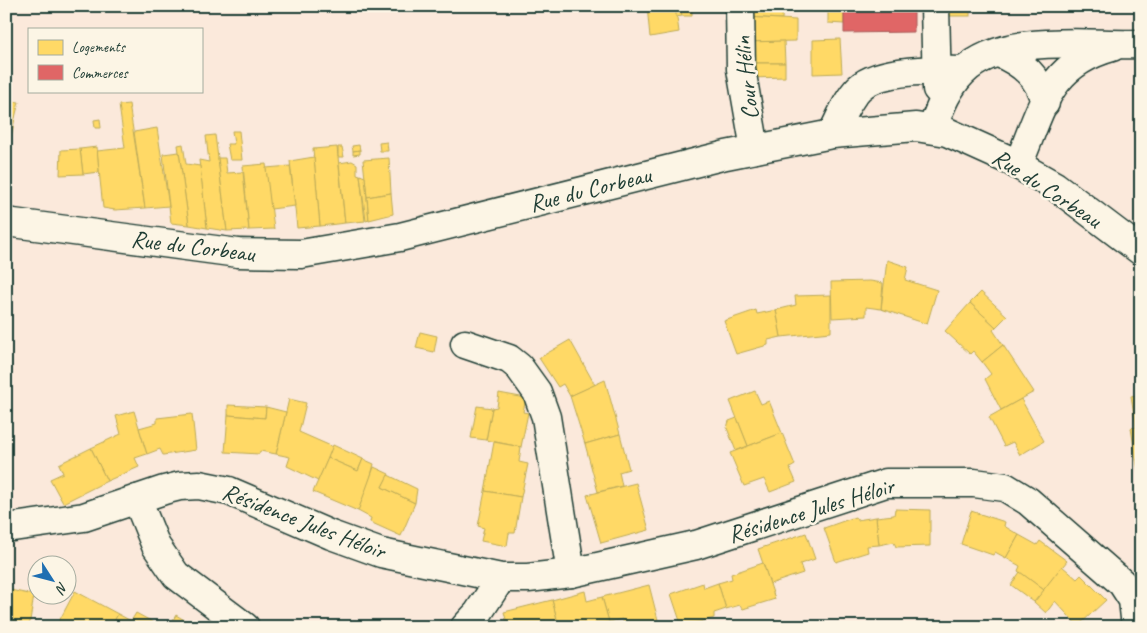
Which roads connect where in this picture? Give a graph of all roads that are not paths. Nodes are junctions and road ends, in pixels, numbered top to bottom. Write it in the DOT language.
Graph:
graph roads {
  1 [pos="740,6"];
  2 [pos="934,6"];
  3 [pos="1131,44"];
  4 [pos="1000,53"];
  5 [pos="934,70"];
  6 [pos="964,71"];
  7 [pos="1045,103"];
  8 [pos="936,117"];
  9 [pos="832,134"];
  10 [pos="754,150"];
  11 [pos="1018,164"];
  12 [pos="6,222"];
  13 [pos="1141,251"];
  14 [pos="465,344"];
  15 [pos="137,499"];
  16 [pos="6,528"];
  17 [pos="571,573"];
  18 [pos="501,578"];
  19 [pos="245,627"];
  20 [pos="464,627"];
  21 [pos="1136,627"];
  1 -- 10 [label="street, Cour Hélin"];
  2 -- 5 [label="street"];
  3 -- 4 [label="street"];
  3 -- 7 [label="street"];
  4 -- 6 [label="street"];
  4 -- 7 [label="street"];
  5 -- 6 [label="street"];
  5 -- 8 [label="street"];
  5 -- 9 [label="street"];
  6 -- 8 [label="street"];
  7 -- 11 [label="street"];
  8 -- 9 [label="street, Rue du Corbeau"];
  8 -- 11 [label="street, Rue du Corbeau"];
  9 -- 10 [label="street, Rue du Corbeau"];
  10 -- 12 [label="street, Rue du Corbeau"];
  11 -- 13 [label="street, Rue du Corbeau"];
  14 -- 17 [label="street"];
  15 -- 16 [label="street, Résidence Jules Héloir"];
  15 -- 18 [label="street, Résidence Jules Héloir"];
  15 -- 19 [label="street"];
  17 -- 18 [label="street, Résidence Jules Héloir"];
  17 -- 21 [label="street, Résidence Jules Héloir"];
  18 -- 20 [label="street"];
}
